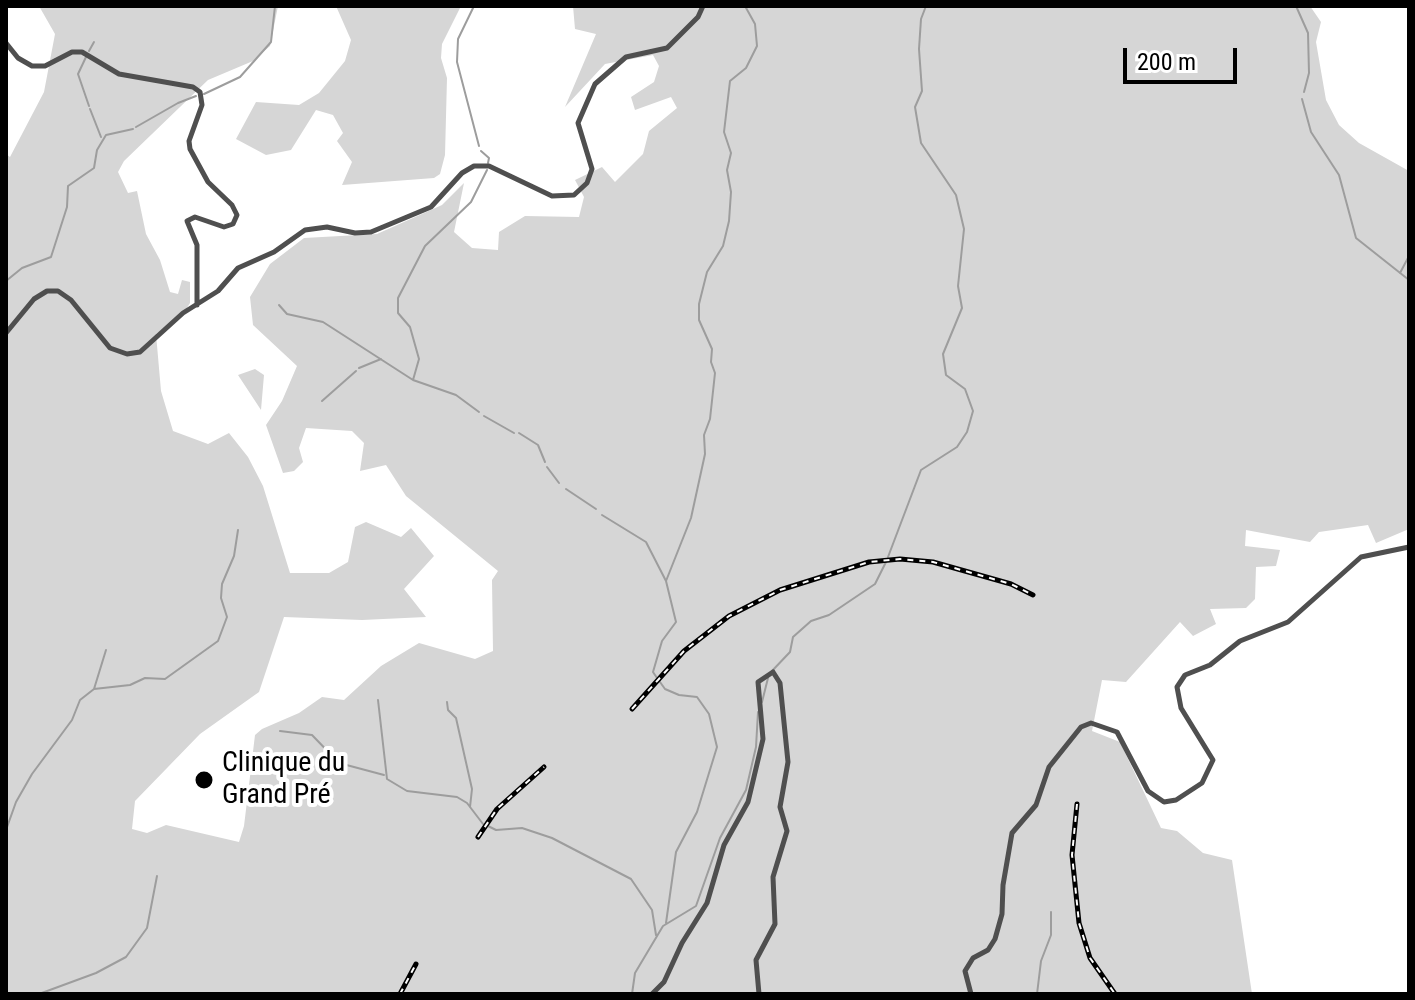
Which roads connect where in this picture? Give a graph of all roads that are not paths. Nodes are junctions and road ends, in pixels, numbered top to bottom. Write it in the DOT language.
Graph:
graph roads {
  1 [pos="703,6"];
  2 [pos="6,43"];
  3 [pos="197,305"];
  4 [pos="6,333"];
  5 [pos="1409,547"];
  6 [pos="652,994"];
  7 [pos="759,994"];
  8 [pos="971,994"];
  1 -- 3 [label="street"];
  2 -- 3 [label="street"];
  3 -- 4 [label="street"];
  5 -- 8 [label="street"];
  6 -- 7 [label="street"];
}
